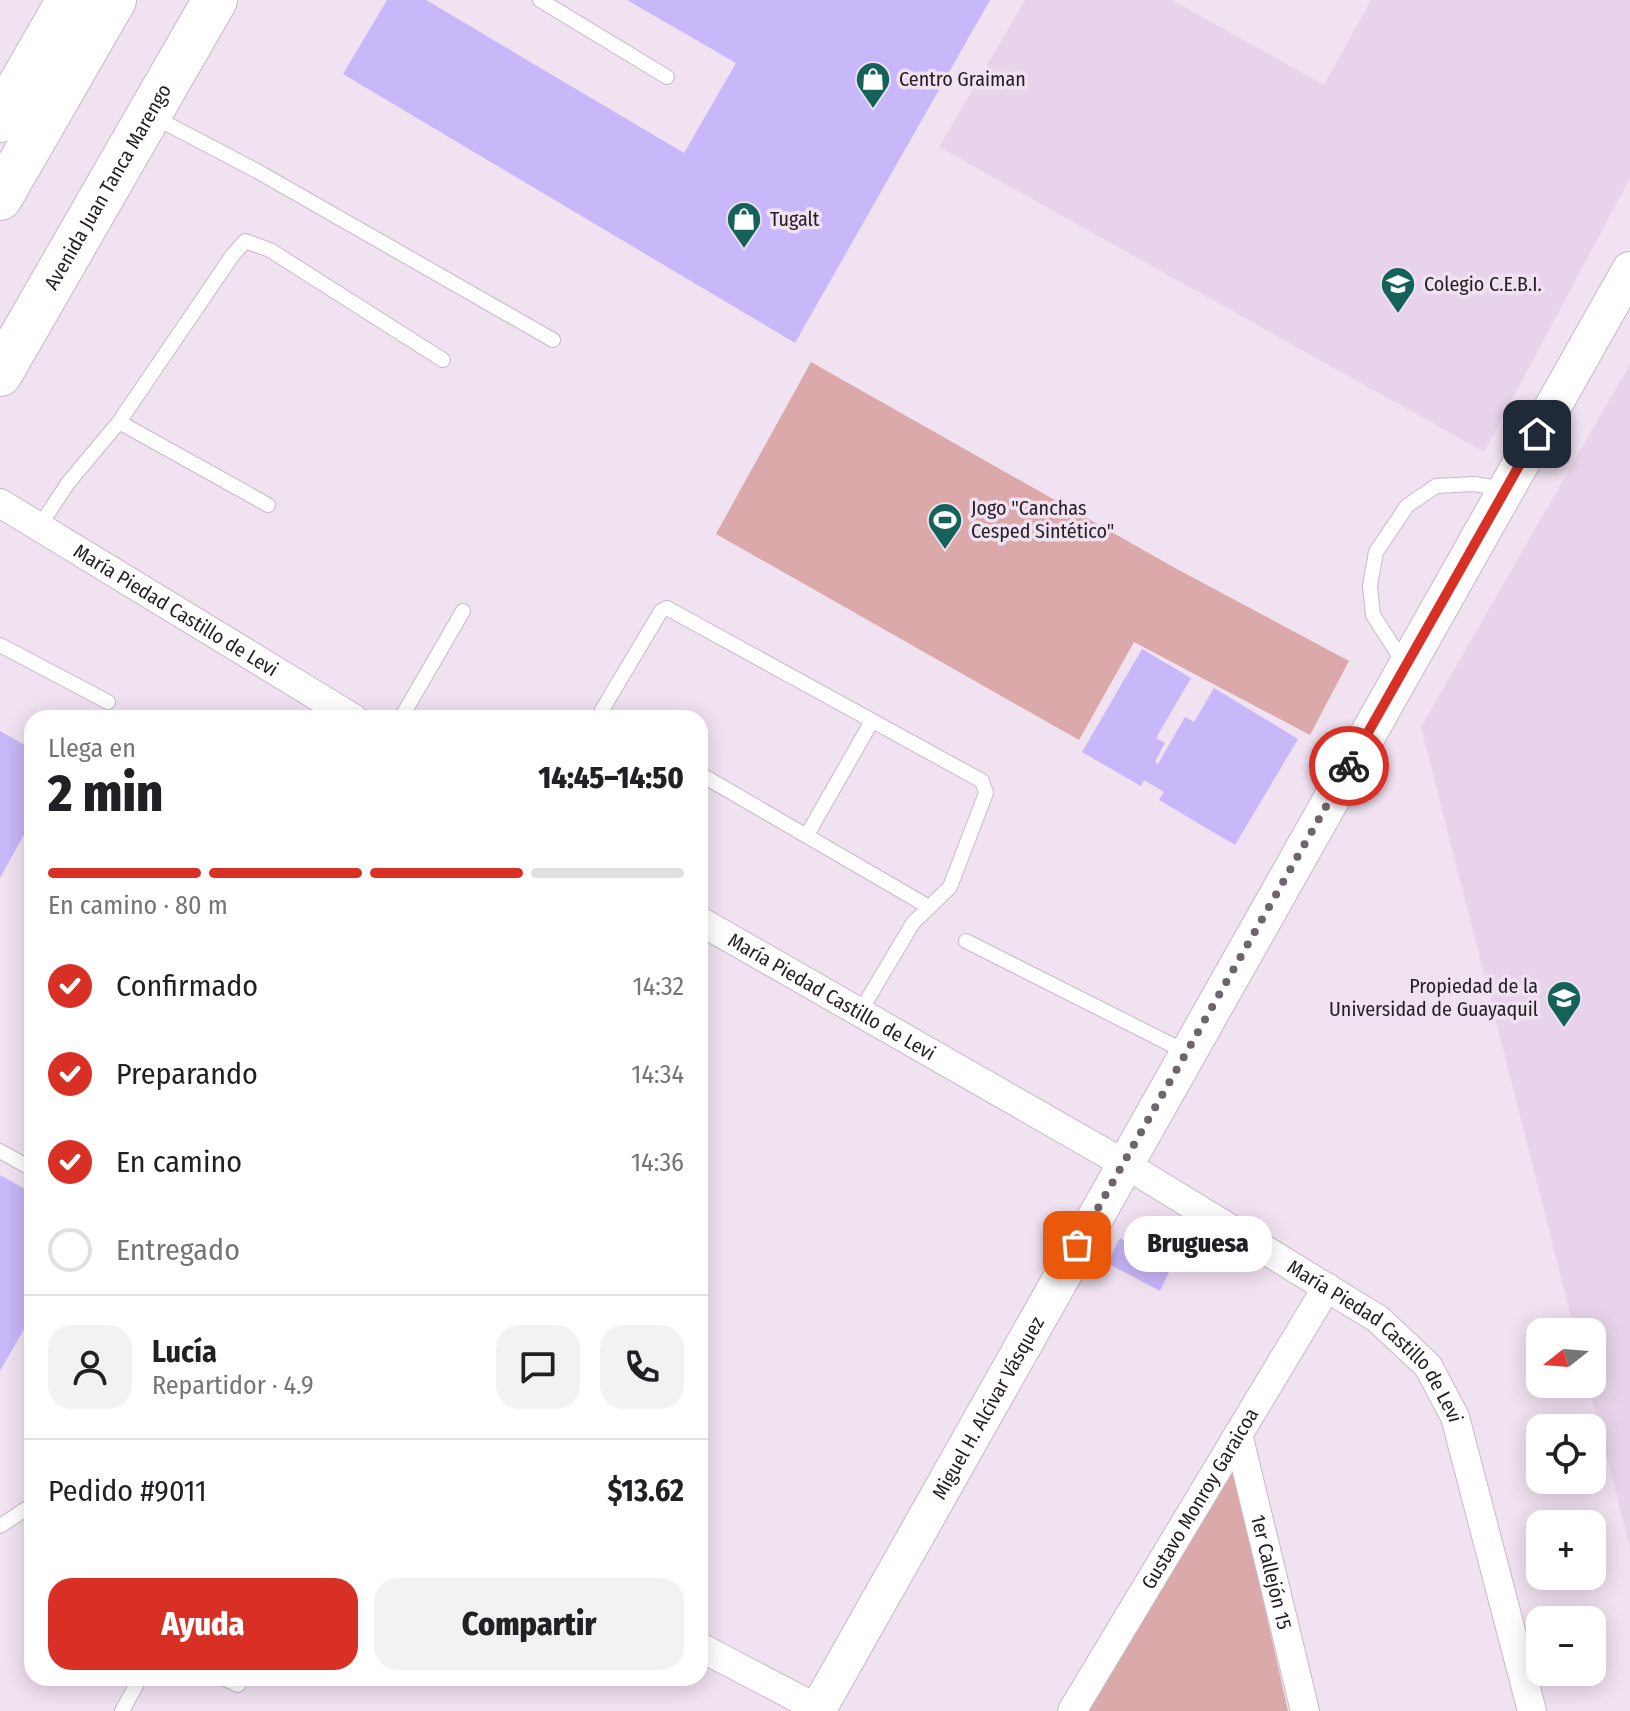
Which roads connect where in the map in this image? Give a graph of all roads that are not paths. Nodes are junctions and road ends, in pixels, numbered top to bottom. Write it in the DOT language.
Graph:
graph roads {
  1 [pos="52,0"];
  2 [pos="69,0"];
  3 [pos="114,0"];
  4 [pos="215,0"];
  5 [pos="540,0"];
  6 [pos="667,77"];
  7 [pos="22,81"];
  8 [pos="150,115"];
  9 [pos="0,120"];
  10 [pos="0,198"];
  11 [pos="1630,270"];
  12 [pos="553,340"];
  13 [pos="443,360"];
  14 [pos="0,374"];
  15 [pos="119,422"];
  16 [pos="1506,489"];
  17 [pos="0,503"];
  18 [pos="268,505"];
  19 [pos="39,527"];
  20 [pos="463,611"];
  21 [pos="0,645"];
  22 [pos="1406,666"];
  23 [pos="108,702"];
  24 [pos="340,710"];
  25 [pos="406,710"];
  26 [pos="602,710"];
  27 [pos="872,721"];
  28 [pos="708,779"];
  29 [pos="807,835"];
  30 [pos="929,907"];
  31 [pos="708,926"];
  32 [pos="966,941"];
  33 [pos="860,1012"];
  34 [pos="1186,1052"];
  35 [pos="0,1151"];
  36 [pos="1123,1163"];
  37 [pos="24,1164"];
  38 [pos="1327,1287"];
  39 [pos="1238,1434"];
  40 [pos="24,1510"];
  41 [pos="0,1526"];
  42 [pos="708,1651"];
  43 [pos="136,1686"];
  44 [pos="819,1710"];
  45 [pos="122,1711"];
  46 [pos="1072,1711"];
  47 [pos="1305,1711"];
  48 [pos="1532,1711"];
  1 -- 7 [label="main road"];
  2 -- 7 [label="main road"];
  3 -- 10 [label="main road"];
  4 -- 8 [label="main road, Avenida Juan Tanca Marengo"];
  5 -- 6 [label="lane"];
  7 -- 9 [label="main road"];
  8 -- 12 [label="lane"];
  8 -- 14 [label="main road, Avenida Juan Tanca Marengo"];
  11 -- 16 [label="street, Miguel H. Alcívar Vásquez"];
  13 -- 15 [label="lane"];
  15 -- 18 [label="lane"];
  15 -- 19 [label="lane"];
  16 -- 22 [label="street, Miguel H. Alcívar Vásquez"];
  16 -- 22 [label="lane"];
  17 -- 19 [label="street, María Piedad Castillo de Levi"];
  19 -- 24 [label="street, María Piedad Castillo de Levi"];
  20 -- 25 [label="lane"];
  21 -- 23 [label="lane"];
  22 -- 34 [label="street, Miguel H. Alcívar Vásquez"];
  26 -- 27 [label="lane"];
  27 -- 29 [label="lane"];
  27 -- 30 [label="lane"];
  28 -- 29 [label="lane"];
  29 -- 30 [label="lane"];
  30 -- 33 [label="lane"];
  31 -- 33 [label="street, María Piedad Castillo de Levi"];
  32 -- 34 [label="lane"];
  33 -- 36 [label="street, María Piedad Castillo de Levi"];
  34 -- 36 [label="street, Miguel H. Alcívar Vásquez"];
  35 -- 37 [label="lane"];
  36 -- 38 [label="street, María Piedad Castillo de Levi"];
  36 -- 44 [label="street, Miguel H. Alcívar Vásquez"];
  38 -- 39 [label="street, Gustavo Monroy Garaicoa"];
  38 -- 48 [label="street, María Piedad Castillo de Levi"];
  39 -- 46 [label="street, Gustavo Monroy Garaicoa"];
  39 -- 47 [label="street, 1er Callejón 15"];
  40 -- 41 [label="lane"];
  42 -- 44 [label="street"];
  43 -- 45 [label="lane"];
}
